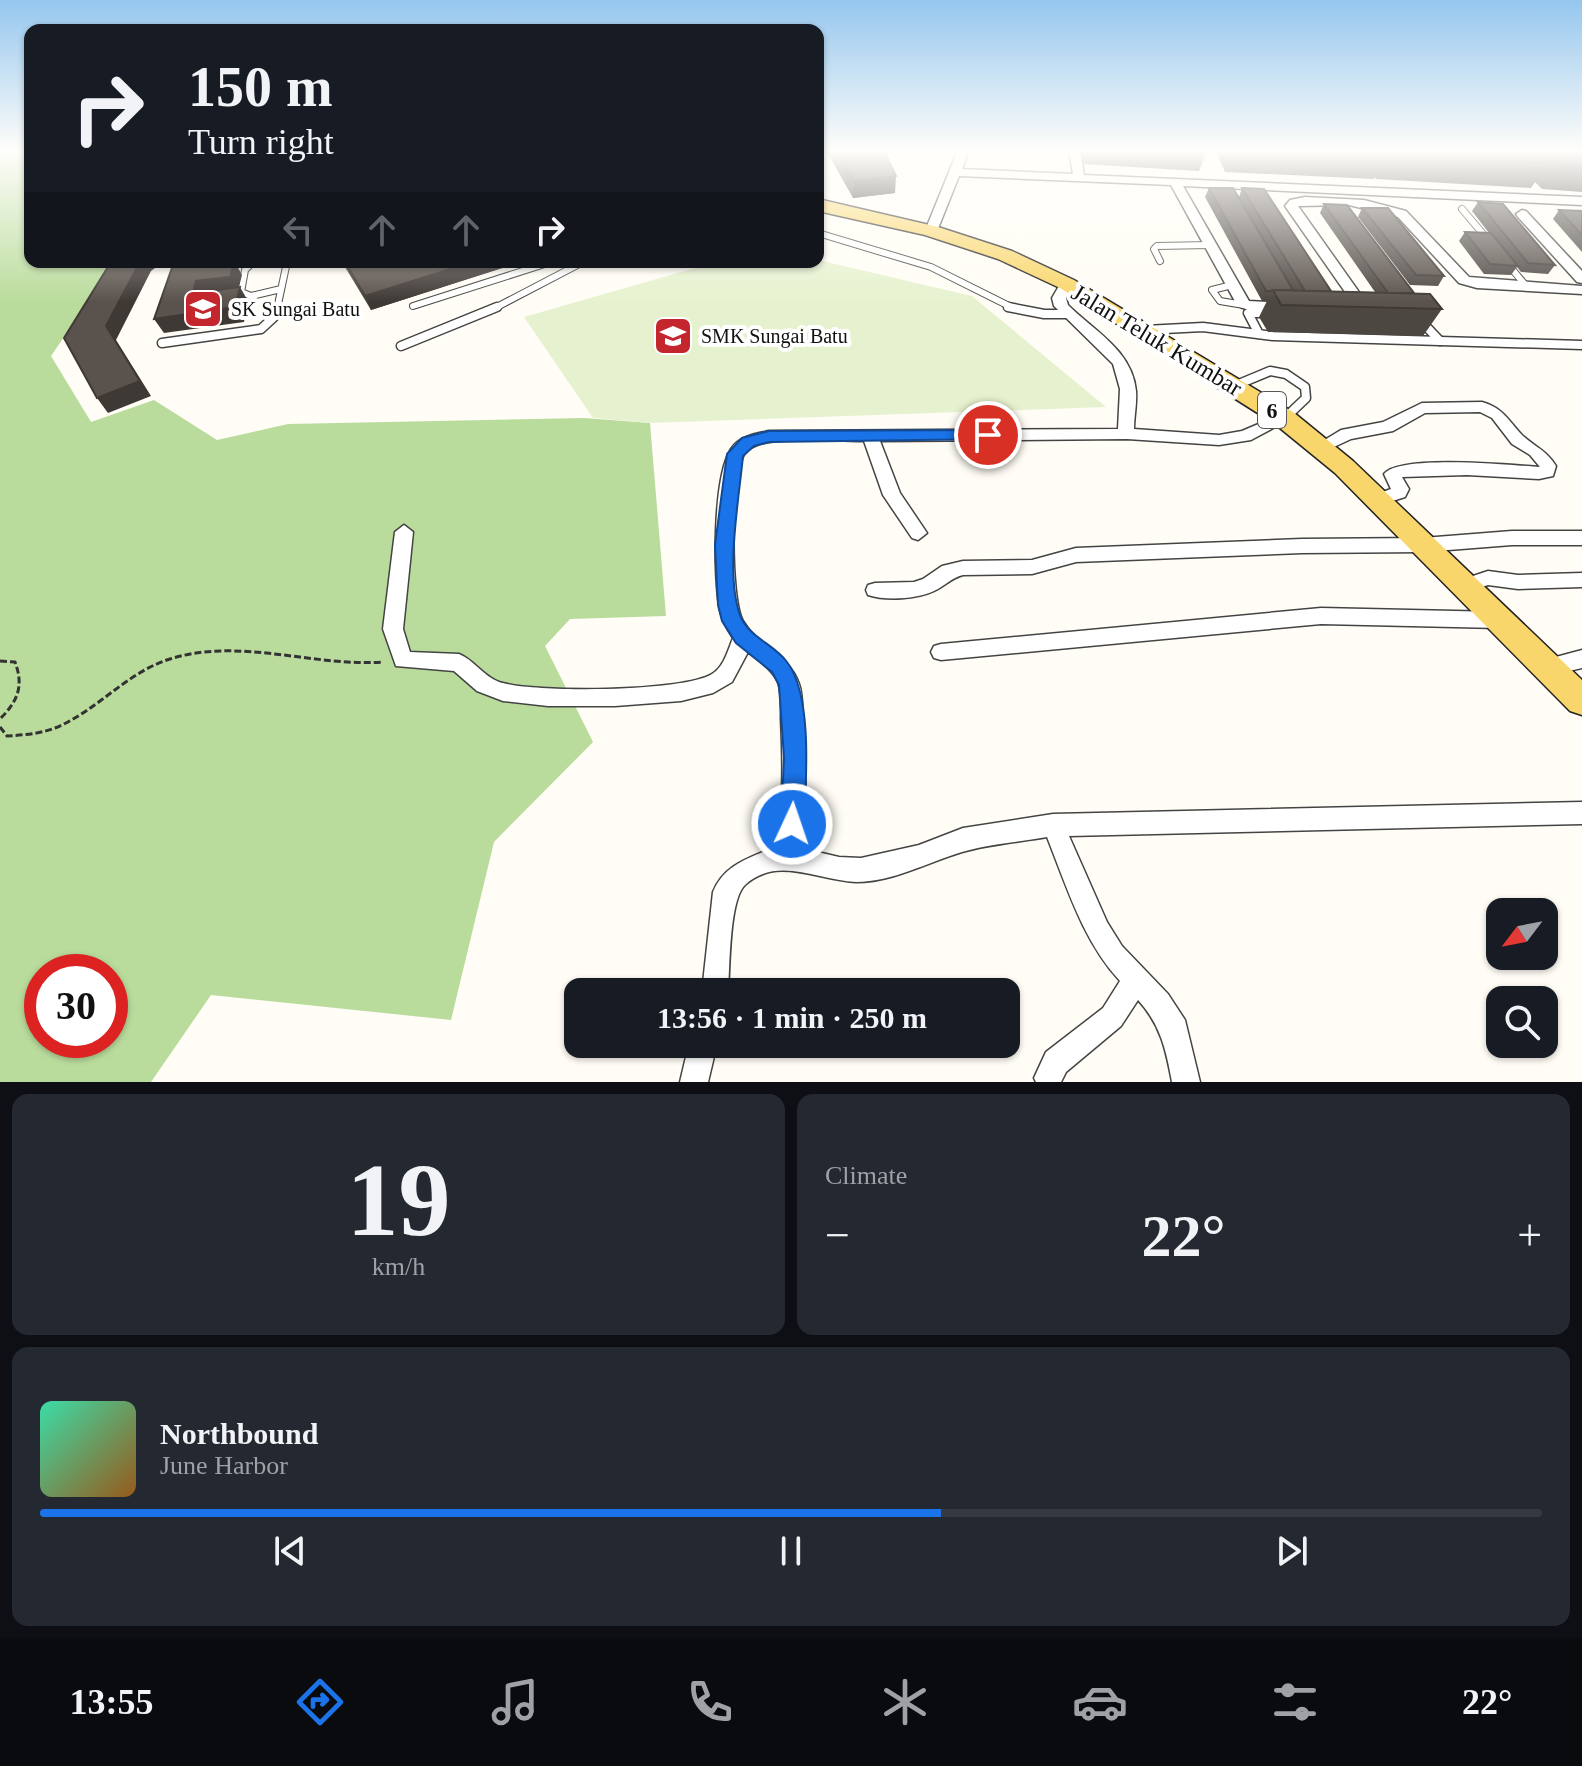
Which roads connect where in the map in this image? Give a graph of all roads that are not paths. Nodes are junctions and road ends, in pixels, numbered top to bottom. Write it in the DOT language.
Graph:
graph roads {
  1 [pos="944,200"];
  2 [pos="1185,200"];
  3 [pos="1339,202"];
  4 [pos="824,206"];
  5 [pos="1462,209"];
  6 [pos="1348,214"];
  7 [pos="1522,214"];
  8 [pos="931,231"];
  9 [pos="824,235"];
  10 [pos="1210,245"];
  11 [pos="1160,261"];
  12 [pos="247,268"];
  13 [pos="286,268"];
  14 [pos="532,268"];
  15 [pos="573,268"];
  16 [pos="1582,279"];
  17 [pos="1067,284"];
  18 [pos="1232,285"];
  19 [pos="1527,287"];
  20 [pos="281,289"];
  21 [pos="1582,290"];
  22 [pos="1244,305"];
  23 [pos="413,306"];
  24 [pos="1299,311"];
  25 [pos="1422,311"];
  26 [pos="1364,312"];
  27 [pos="1068,314"];
  28 [pos="1402,315"];
  29 [pos="1142,330"];
  30 [pos="1259,334"];
  31 [pos="1440,341"];
  32 [pos="162,343"];
  33 [pos="1582,345"];
  34 [pos="401,346"];
  35 [pos="1234,386"];
  36 [pos="1284,418"];
  37 [pos="1127,434"];
  38 [pos="871,437"];
  39 [pos="1321,447"];
  40 [pos="1377,500"];
  41 [pos="404,532"];
  42 [pos="918,533"];
  43 [pos="1582,538"];
  44 [pos="1423,545"];
  45 [pos="1582,580"];
  46 [pos="1465,586"];
  47 [pos="875,590"];
  48 [pos="1499,620"];
  49 [pos="743,637"];
  50 [pos="941,652"];
  51 [pos="1582,659"];
  52 [pos="1548,667"];
  53 [pos="1582,701"];
  54 [pos="1582,813"];
  55 [pos="1053,825"];
  56 [pos="782,856"];
  57 [pos="716,978"];
  58 [pos="1135,981"];
  59 [pos="700,1058"];
  60 [pos="1048,1078"];
  61 [pos="694,1082"];
  62 [pos="1186,1082"];
  1 -- 8 [label="street"];
  2 -- 10 [label="street"];
  3 -- 6 [label="lane"];
  3 -- 19 [label="street"];
  3 -- 26 [label="street"];
  4 -- 8 [label="main road, Jalan Teluk Kumbar / 6"];
  5 -- 19 [label="lane"];
  7 -- 16 [label="street"];
  8 -- 17 [label="main road, Jalan Teluk Kumbar / 6"];
  9 -- 27 [label="lane"];
  10 -- 11 [label="lane"];
  10 -- 18 [label="street"];
  12 -- 20 [label="lane"];
  13 -- 20 [label="lane"];
  14 -- 23 [label="lane"];
  15 -- 34 [label="lane"];
  17 -- 27 [label="street"];
  17 -- 29 [label="main road, Jalan Teluk Kumbar / 6"];
  18 -- 22 [label="street"];
  18 -- 22 [label="lane"];
  19 -- 21 [label="street"];
  20 -- 32 [label="lane"];
  22 -- 24 [label="street"];
  24 -- 30 [label="lane"];
  25 -- 28 [label="street"];
  27 -- 37 [label="street"];
  28 -- 31 [label="lane"];
  29 -- 30 [label="lane"];
  29 -- 35 [label="main road, Jalan Teluk Kumbar / 6"];
  30 -- 31 [label="lane"];
  31 -- 33 [label="lane"];
  35 -- 36 [label="main road, Jalan Teluk Kumbar / 6"];
  35 -- 36 [label="lane"];
  36 -- 37 [label="street"];
  36 -- 39 [label="main road, Jalan Teluk Kumbar / 6"];
  37 -- 38 [label="street"];
  38 -- 42 [label="street"];
  38 -- 49 [label="street"];
  39 -- 40 [label="main road, Jalan Teluk Kumbar / 6"];
  39 -- 40 [label="street"];
  40 -- 44 [label="main road, Jalan Teluk Kumbar / 6"];
  41 -- 49 [label="street"];
  43 -- 44 [label="street"];
  44 -- 46 [label="main road, Jalan Teluk Kumbar / 6"];
  44 -- 47 [label="street"];
  45 -- 46 [label="street"];
  46 -- 48 [label="main road, Jalan Teluk Kumbar / 6"];
  48 -- 50 [label="street"];
  48 -- 52 [label="main road, Jalan Teluk Kumbar / 6"];
  49 -- 56 [label="street"];
  51 -- 52 [label="street"];
  52 -- 53 [label="main road, Jalan Teluk Kumbar / 6"];
  54 -- 55 [label="street"];
  55 -- 56 [label="street"];
  55 -- 58 [label="street"];
  56 -- 57 [label="street"];
  58 -- 60 [label="street"];
  58 -- 62 [label="street"];
  59 -- 61 [label="street"];
}
